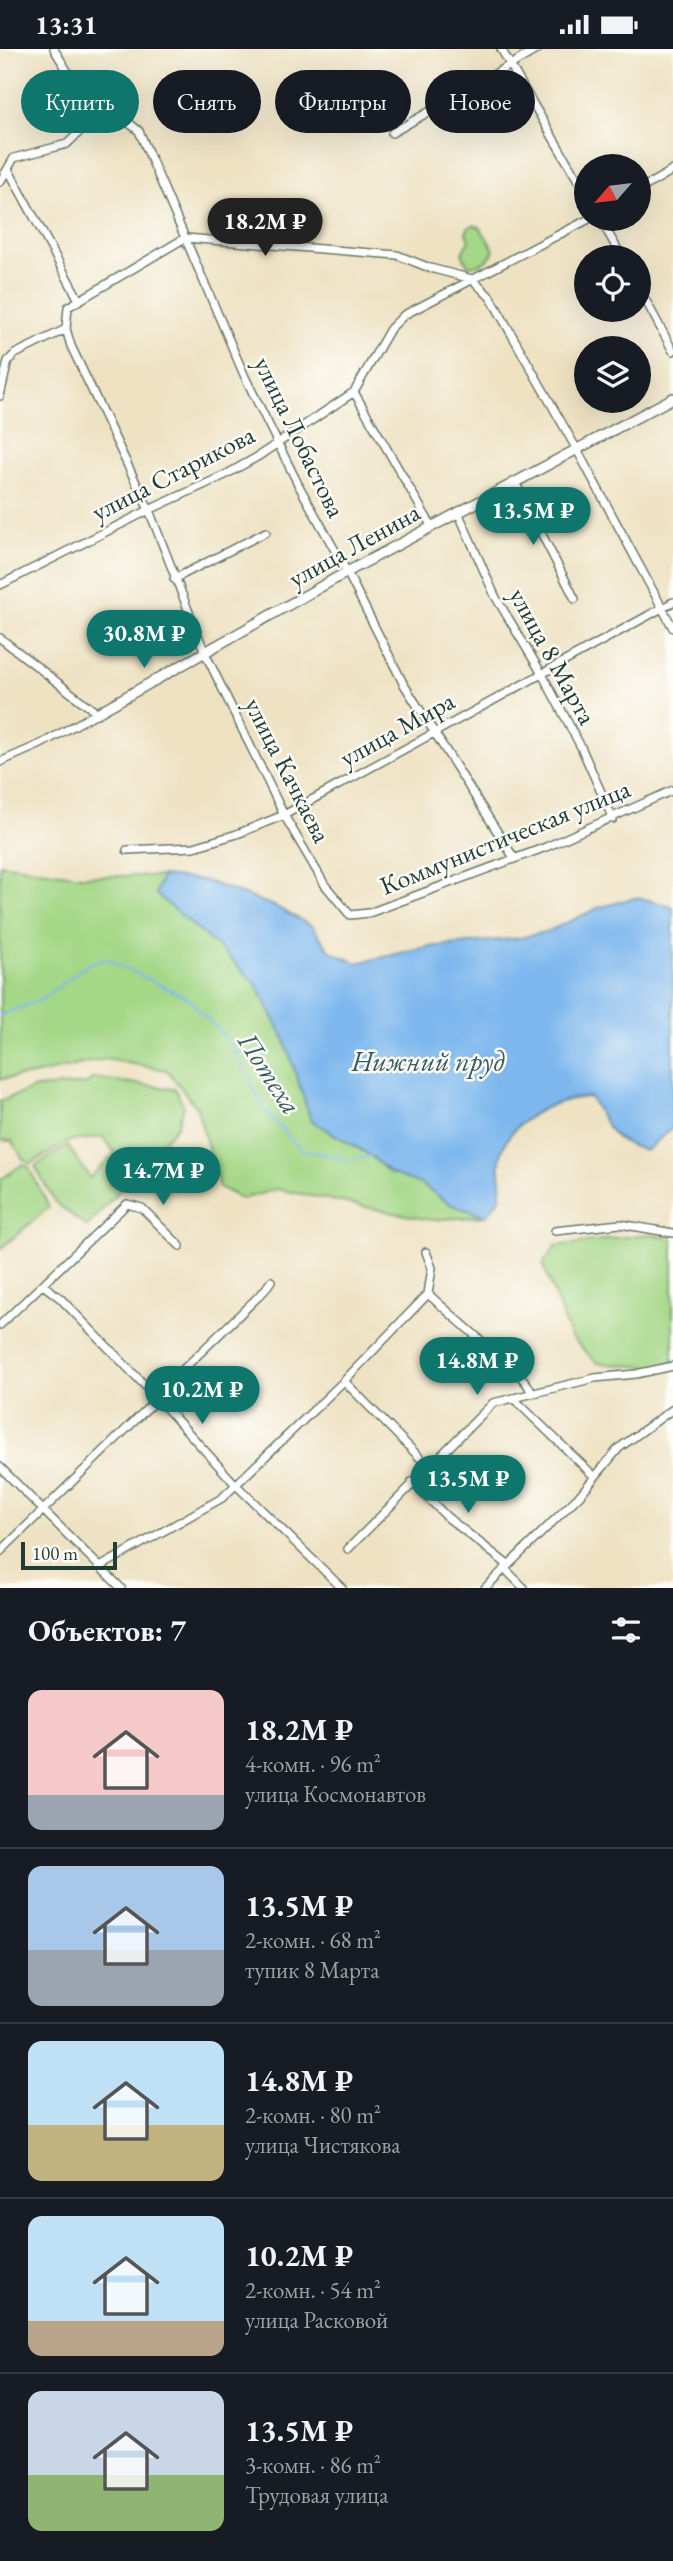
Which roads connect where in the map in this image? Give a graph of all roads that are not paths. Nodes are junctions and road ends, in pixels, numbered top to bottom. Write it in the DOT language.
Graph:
graph roads {
  1 [pos="54,49"];
  2 [pos="501,49"];
  3 [pos="538,49"];
  4 [pos="510,64"];
  5 [pos="67,70"];
  6 [pos="411,122"];
  7 [pos="139,131"];
  8 [pos="79,133"];
  9 [pos="8,169"];
  10 [pos="673,170"];
  11 [pos="574,173"];
  12 [pos="0,182"];
  13 [pos="651,183"];
  14 [pos="574,227"];
  15 [pos="186,238"];
  16 [pos="472,279"];
  17 [pos="79,300"];
  18 [pos="651,310"];
  19 [pos="66,329"];
  20 [pos="673,351"];
  21 [pos="354,392"];
  22 [pos="0,396"];
  23 [pos="673,398"];
  24 [pos="278,441"];
  25 [pos="576,448"];
  26 [pos="515,482"];
  27 [pos="149,510"];
  28 [pos="458,512"];
  29 [pos="432,527"];
  30 [pos="266,532"];
  31 [pos="347,572"];
  32 [pos="174,579"];
  33 [pos="0,585"];
  34 [pos="575,599"];
  35 [pos="673,603"];
  36 [pos="662,609"];
  37 [pos="673,628"];
  38 [pos="0,638"];
  39 [pos="205,653"];
  40 [pos="542,674"];
  41 [pos="97,713"];
  42 [pos="435,731"];
  43 [pos="0,762"];
  44 [pos="673,790"];
  45 [pos="284,815"];
  46 [pos="613,819"];
  47 [pos="127,850"];
  48 [pos="514,858"];
  49 [pos="350,915"];
  50 [pos="555,1231"];
  51 [pos="673,1233"];
  52 [pos="180,1246"];
  53 [pos="426,1252"];
  54 [pos="271,1281"];
  55 [pos="43,1285"];
  56 [pos="428,1294"];
  57 [pos="0,1325"];
  58 [pos="673,1366"];
  59 [pos="344,1381"];
  60 [pos="532,1394"];
  61 [pos="157,1398"];
  62 [pos="513,1398"];
  63 [pos="673,1409"];
  64 [pos="428,1466"];
  65 [pos="0,1467"];
  66 [pos="595,1477"];
  67 [pos="412,1482"];
  68 [pos="236,1485"];
  69 [pos="44,1511"];
  70 [pos="348,1549"];
  71 [pos="0,1552"];
  72 [pos="100,1567"];
  73 [pos="507,1567"];
  74 [pos="121,1588"];
  75 [pos="342,1588"];
  76 [pos="485,1588"];
  77 [pos="524,1588"];
  1 -- 5 [label="street"];
  2 -- 4 [label="street"];
  3 -- 4 [label="street"];
  4 -- 6 [label="street"];
  4 -- 11 [label="street"];
  7 -- 15 [label="street, улица Лобастова"];
  8 -- 9 [label="street"];
  9 -- 12 [label="street"];
  9 -- 17 [label="street"];
  10 -- 13 [label="street"];
  14 -- 16 [label="street, улица Старикова"];
  15 -- 16 [label="street"];
  15 -- 17 [label="street"];
  15 -- 24 [label="street, улица Лобастова"];
  16 -- 21 [label="street, улица Старикова"];
  16 -- 25 [label="street"];
  17 -- 19 [label="street, улица Качкаева"];
  18 -- 20 [label="street"];
  19 -- 22 [label="street"];
  19 -- 27 [label="street, улица Качкаева"];
  21 -- 24 [label="street, улица Старикова"];
  21 -- 29 [label="street"];
  23 -- 25 [label="street, улица Ленина"];
  24 -- 27 [label="street, улица Старикова"];
  24 -- 31 [label="street, улица Лобастова"];
  25 -- 26 [label="street, улица Ленина"];
  25 -- 36 [label="street"];
  26 -- 28 [label="street, улица Ленина"];
  26 -- 34 [label="street"];
  27 -- 32 [label="street, улица Качкаева"];
  27 -- 33 [label="street, улица Старикова"];
  28 -- 29 [label="street, улица Ленина"];
  28 -- 40 [label="street, улица 8 Марта"];
  29 -- 31 [label="street, улица Ленина"];
  30 -- 32 [label="street"];
  31 -- 39 [label="street, улица Ленина"];
  31 -- 42 [label="street, улица Лобастова"];
  32 -- 39 [label="street, улица Качкаева"];
  35 -- 36 [label="street, улица Мира"];
  36 -- 37 [label="street"];
  36 -- 40 [label="street, улица Мира"];
  38 -- 41 [label="street"];
  39 -- 41 [label="street, улица Ленина"];
  39 -- 45 [label="street, улица Качкаева"];
  40 -- 42 [label="street, улица Мира"];
  40 -- 46 [label="street, улица 8 Марта"];
  41 -- 43 [label="street"];
  42 -- 45 [label="street, улица Мира"];
  42 -- 48 [label="street, улица Лобастова"];
  44 -- 46 [label="street, Коммунистическая улица"];
  45 -- 47 [label="street, улица Мира"];
  45 -- 49 [label="street, улица Качкаева"];
  46 -- 48 [label="street, Коммунистическая улица"];
  48 -- 49 [label="street, Коммунистическая улица"];
  50 -- 51 [label="street"];
  52 -- 55 [label="street"];
  53 -- 56 [label="street"];
  54 -- 61 [label="street"];
  55 -- 57 [label="street"];
  55 -- 61 [label="street"];
  56 -- 59 [label="street"];
  56 -- 60 [label="street"];
  58 -- 60 [label="street"];
  59 -- 64 [label="street"];
  59 -- 68 [label="street"];
  60 -- 62 [label="street"];
  61 -- 68 [label="street"];
  61 -- 69 [label="street"];
  62 -- 64 [label="street"];
  62 -- 66 [label="street"];
  63 -- 66 [label="street"];
  64 -- 67 [label="street"];
  65 -- 69 [label="street"];
  66 -- 73 [label="street"];
  67 -- 70 [label="street"];
  67 -- 73 [label="street"];
  68 -- 72 [label="street"];
  68 -- 75 [label="street"];
  69 -- 71 [label="street"];
  69 -- 72 [label="street"];
  72 -- 74 [label="street"];
  73 -- 76 [label="street"];
  73 -- 77 [label="street"];
}
